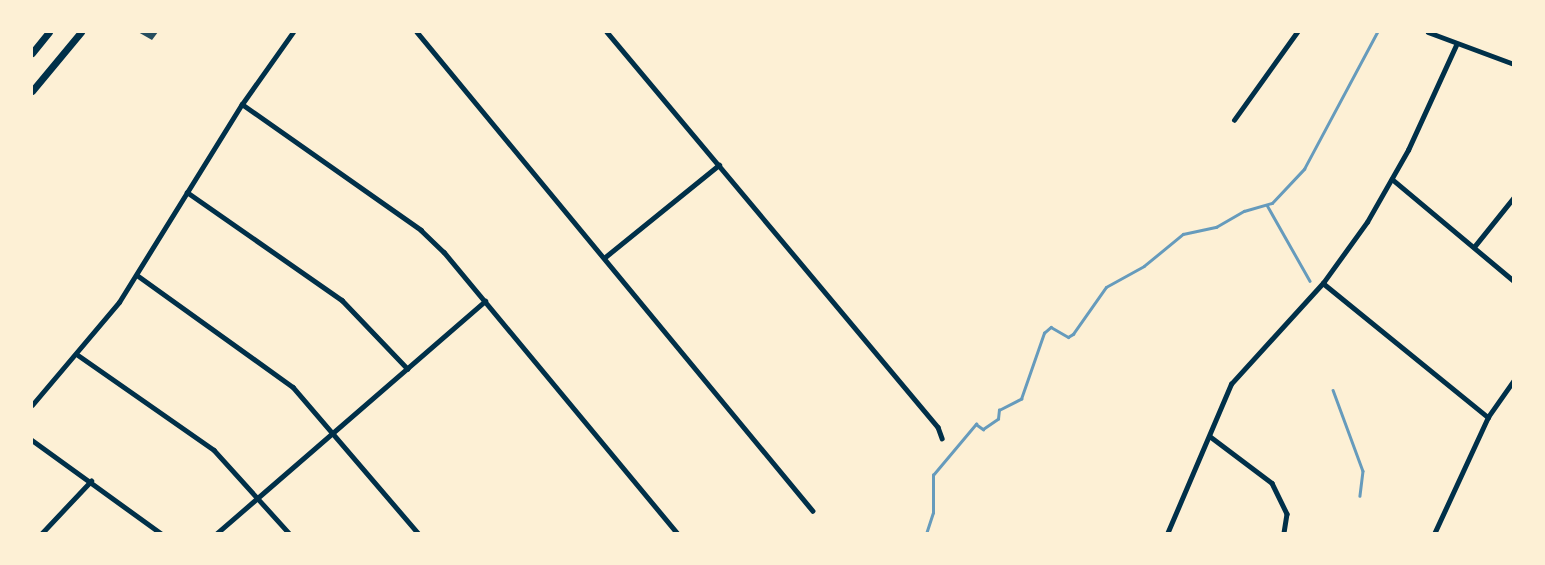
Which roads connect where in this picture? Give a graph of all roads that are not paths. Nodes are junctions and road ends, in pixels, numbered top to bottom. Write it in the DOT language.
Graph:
graph roads {
  1 [pos="49,32"];
  2 [pos="80,32"];
  3 [pos="293,32"];
  4 [pos="417,32"];
  5 [pos="607,32"];
  6 [pos="1297,32"];
  7 [pos="1428,32"];
  8 [pos="1457,45"];
  9 [pos="32,53"];
  10 [pos="1514,64"];
  11 [pos="32,91"];
  12 [pos="242,104"];
  13 [pos="1234,120"];
  14 [pos="719,165"];
  15 [pos="1392,179"];
  16 [pos="187,192"];
  17 [pos="1514,197"];
  18 [pos="1474,247"];
  19 [pos="604,258"];
  20 [pos="137,275"];
  21 [pos="1514,281"];
  22 [pos="1323,283"];
  23 [pos="485,301"];
  24 [pos="78,355"];
  25 [pos="408,369"];
  26 [pos="1514,380"];
  27 [pos="32,405"];
  28 [pos="1488,417"];
  29 [pos="334,433"];
  30 [pos="1211,437"];
  31 [pos="942,438"];
  32 [pos="32,440"];
  33 [pos="90,481"];
  34 [pos="260,497"];
  35 [pos="813,511"];
  36 [pos="41,534"];
  37 [pos="162,534"];
  38 [pos="216,534"];
  39 [pos="290,534"];
  40 [pos="419,534"];
  41 [pos="678,534"];
  42 [pos="1167,534"];
  43 [pos="1284,534"];
  44 [pos="1434,534"];
  1 -- 9 [label="main road"];
  2 -- 11 [label="main road"];
  3 -- 12 [label="street"];
  4 -- 19 [label="street"];
  5 -- 14 [label="street"];
  6 -- 13 [label="street"];
  7 -- 8 [label="street"];
  8 -- 10 [label="street"];
  8 -- 15 [label="street"];
  12 -- 16 [label="street"];
  12 -- 23 [label="street"];
  14 -- 19 [label="street"];
  14 -- 31 [label="street"];
  15 -- 18 [label="street"];
  15 -- 22 [label="street"];
  16 -- 20 [label="street"];
  16 -- 25 [label="street"];
  17 -- 18 [label="street"];
  18 -- 21 [label="street"];
  19 -- 35 [label="street"];
  20 -- 24 [label="street"];
  20 -- 29 [label="street"];
  22 -- 28 [label="street"];
  22 -- 30 [label="street"];
  23 -- 25 [label="street"];
  23 -- 41 [label="street"];
  24 -- 27 [label="street"];
  24 -- 34 [label="street"];
  25 -- 29 [label="street"];
  26 -- 28 [label="street"];
  28 -- 44 [label="street"];
  29 -- 34 [label="street"];
  29 -- 40 [label="street"];
  30 -- 42 [label="street"];
  30 -- 43 [label="street"];
  32 -- 33 [label="street"];
  33 -- 36 [label="street"];
  33 -- 37 [label="street"];
  34 -- 38 [label="street"];
  34 -- 39 [label="street"];
}
